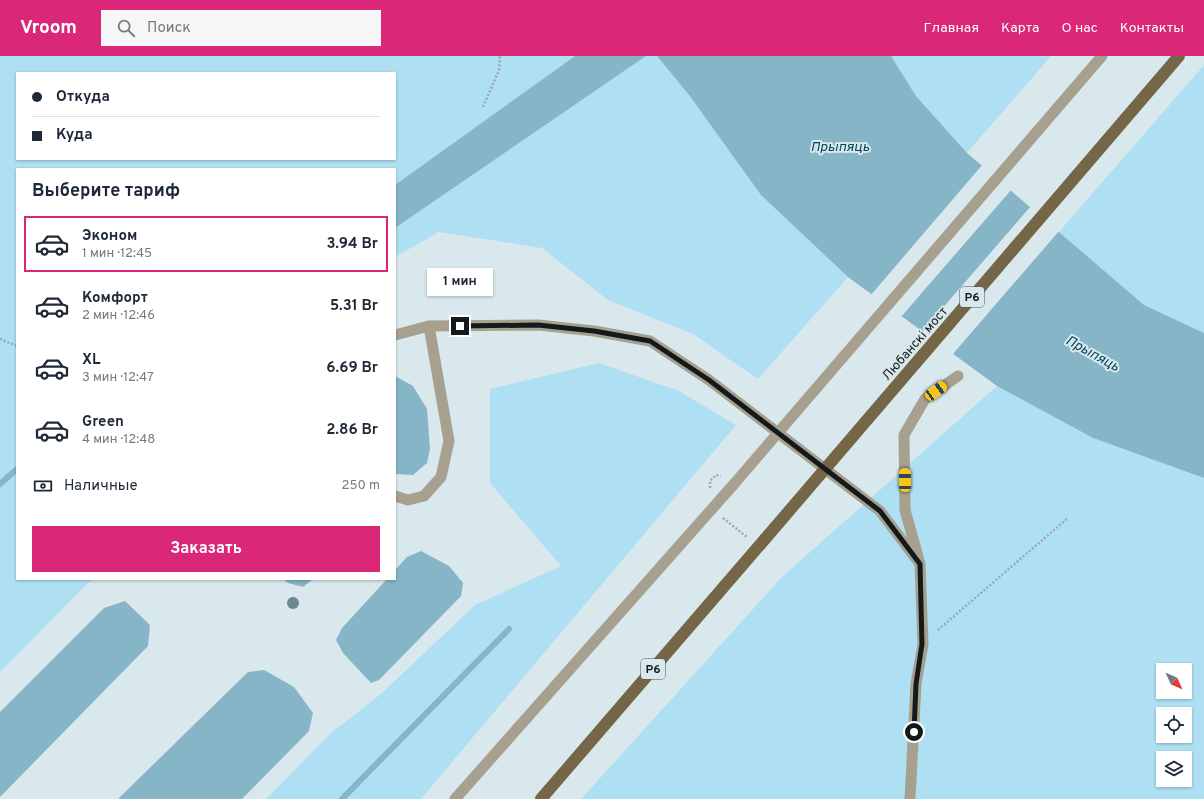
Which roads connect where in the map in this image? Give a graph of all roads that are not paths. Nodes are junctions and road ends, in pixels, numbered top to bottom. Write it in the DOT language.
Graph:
graph roads {
  1 [pos="1102,56"];
  2 [pos="1179,56"];
  3 [pos="429,326"];
  4 [pos="396,335"];
  5 [pos="958,376"];
  6 [pos="396,496"];
  7 [pos="920,564"];
  8 [pos="455,799"];
  9 [pos="541,799"];
  10 [pos="910,799"];
  1 -- 8 [label="lane, bridge"];
  2 -- 9 [label="main road, Любанскі мост / Р6, bridge"];
  3 -- 4 [label="lane"];
  3 -- 6 [label="lane"];
  3 -- 7 [label="lane"];
  5 -- 7 [label="lane"];
  7 -- 10 [label="lane"];
}
